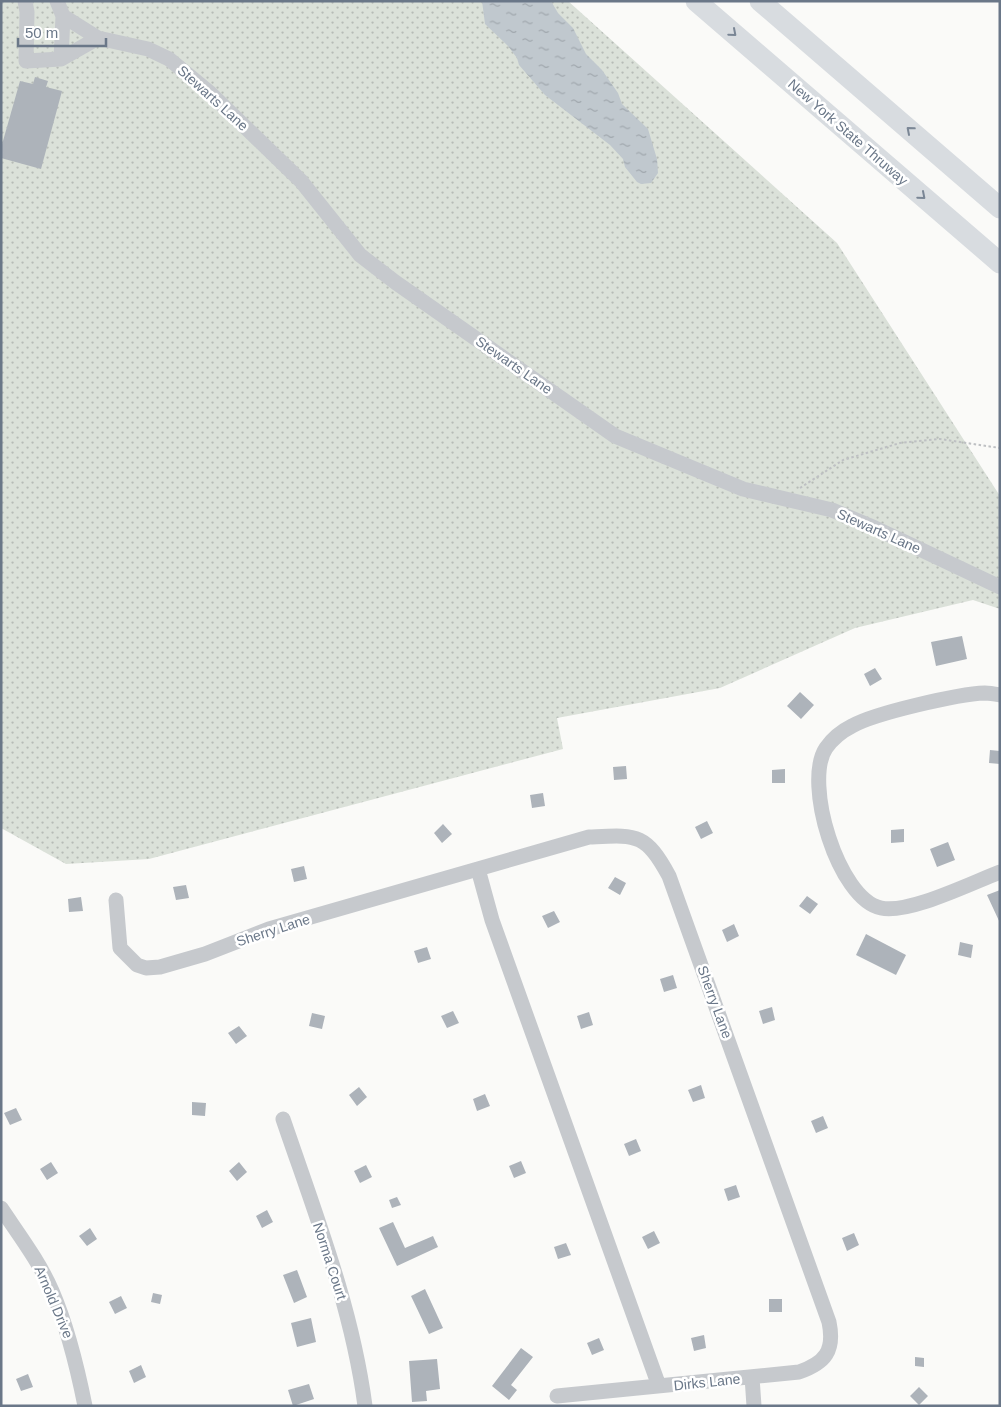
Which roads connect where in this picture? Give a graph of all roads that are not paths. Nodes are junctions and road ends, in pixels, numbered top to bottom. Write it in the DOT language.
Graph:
graph roads {
  1 [pos="25,1"];
  2 [pos="58,1"];
  3 [pos="696,1"];
  4 [pos="760,1"];
  5 [pos="63,16"];
  6 [pos="98,38"];
  7 [pos="61,59"];
  8 [pos="1000,208"];
  9 [pos="1000,262"];
  10 [pos="1000,587"];
  11 [pos="1000,695"];
  12 [pos="478,869"];
  13 [pos="1000,872"];
  14 [pos="116,900"];
  15 [pos="283,1119"];
  16 [pos="1,1208"];
  17 [pos="831,1331"];
  18 [pos="752,1377"];
  19 [pos="659,1386"];
  20 [pos="557,1396"];
  21 [pos="85,1406"];
  22 [pos="365,1406"];
  23 [pos="754,1406"];
  1 -- 7 [label="street"];
  2 -- 5 [label="street"];
  3 -- 9 [label="highway, New York State Thruway, one-way"];
  8 -- 4 [label="highway, one-way"];
  5 -- 6 [label="street, Stewarts Lane"];
  5 -- 7 [label="street"];
  6 -- 7 [label="street"];
  6 -- 10 [label="street, Stewarts Lane"];
  11 -- 13 [label="street"];
  12 -- 14 [label="street, Sherry Lane"];
  12 -- 17 [label="street, Sherry Lane"];
  12 -- 19 [label="street"];
  15 -- 22 [label="street, Norma Court"];
  16 -- 21 [label="street, Arnold Drive"];
  17 -- 18 [label="street, Dirks Lane"];
  18 -- 19 [label="street, Dirks Lane"];
  18 -- 23 [label="street"];
  19 -- 20 [label="street, Dirks Lane"];
}
